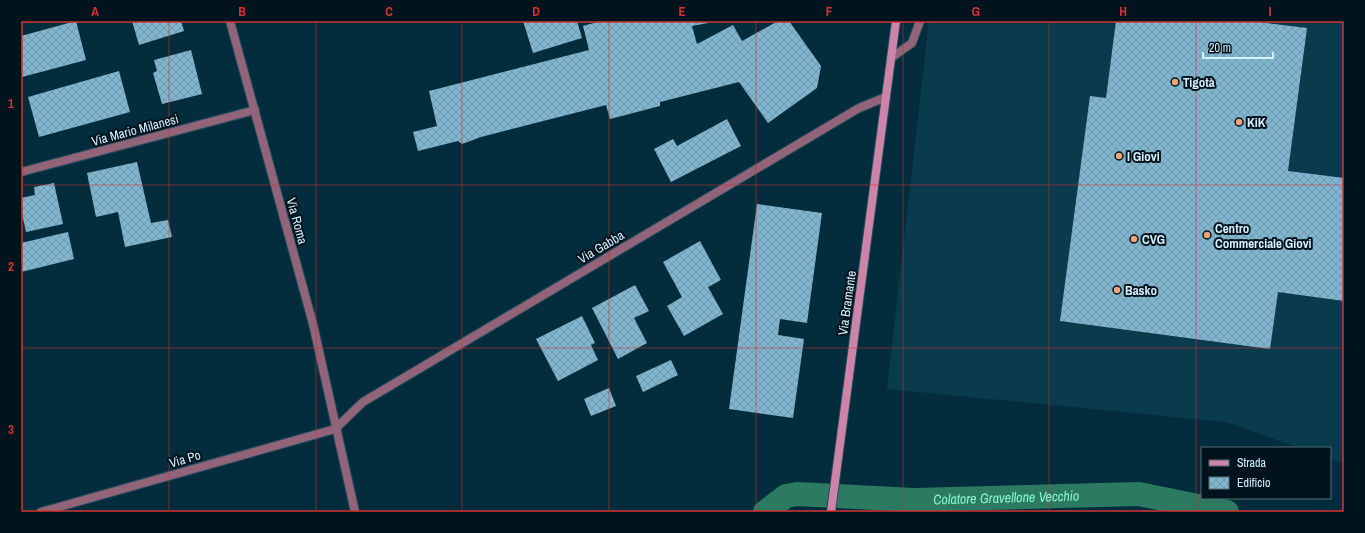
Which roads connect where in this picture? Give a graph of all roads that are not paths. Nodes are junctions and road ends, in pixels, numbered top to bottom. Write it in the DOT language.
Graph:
graph roads {
  1 [pos="230,21"];
  2 [pos="896,21"];
  3 [pos="920,21"];
  4 [pos="891,58"];
  5 [pos="886,97"];
  6 [pos="255,110"];
  7 [pos="21,172"];
  8 [pos="335,429"];
  9 [pos="41,512"];
  10 [pos="355,512"];
  11 [pos="831,512"];
  1 -- 6 [label="street, Via Roma"];
  2 -- 4 [label="main road, Via Bramante"];
  3 -- 4 [label="street"];
  4 -- 5 [label="main road, Via Bramante"];
  5 -- 8 [label="street, Via Gabba"];
  5 -- 11 [label="main road, Via Bramante"];
  6 -- 7 [label="street, Via Mario Milanesi"];
  6 -- 8 [label="street, Via Roma"];
  8 -- 9 [label="street, Via Po"];
  8 -- 10 [label="street, Via Roma"];
}
